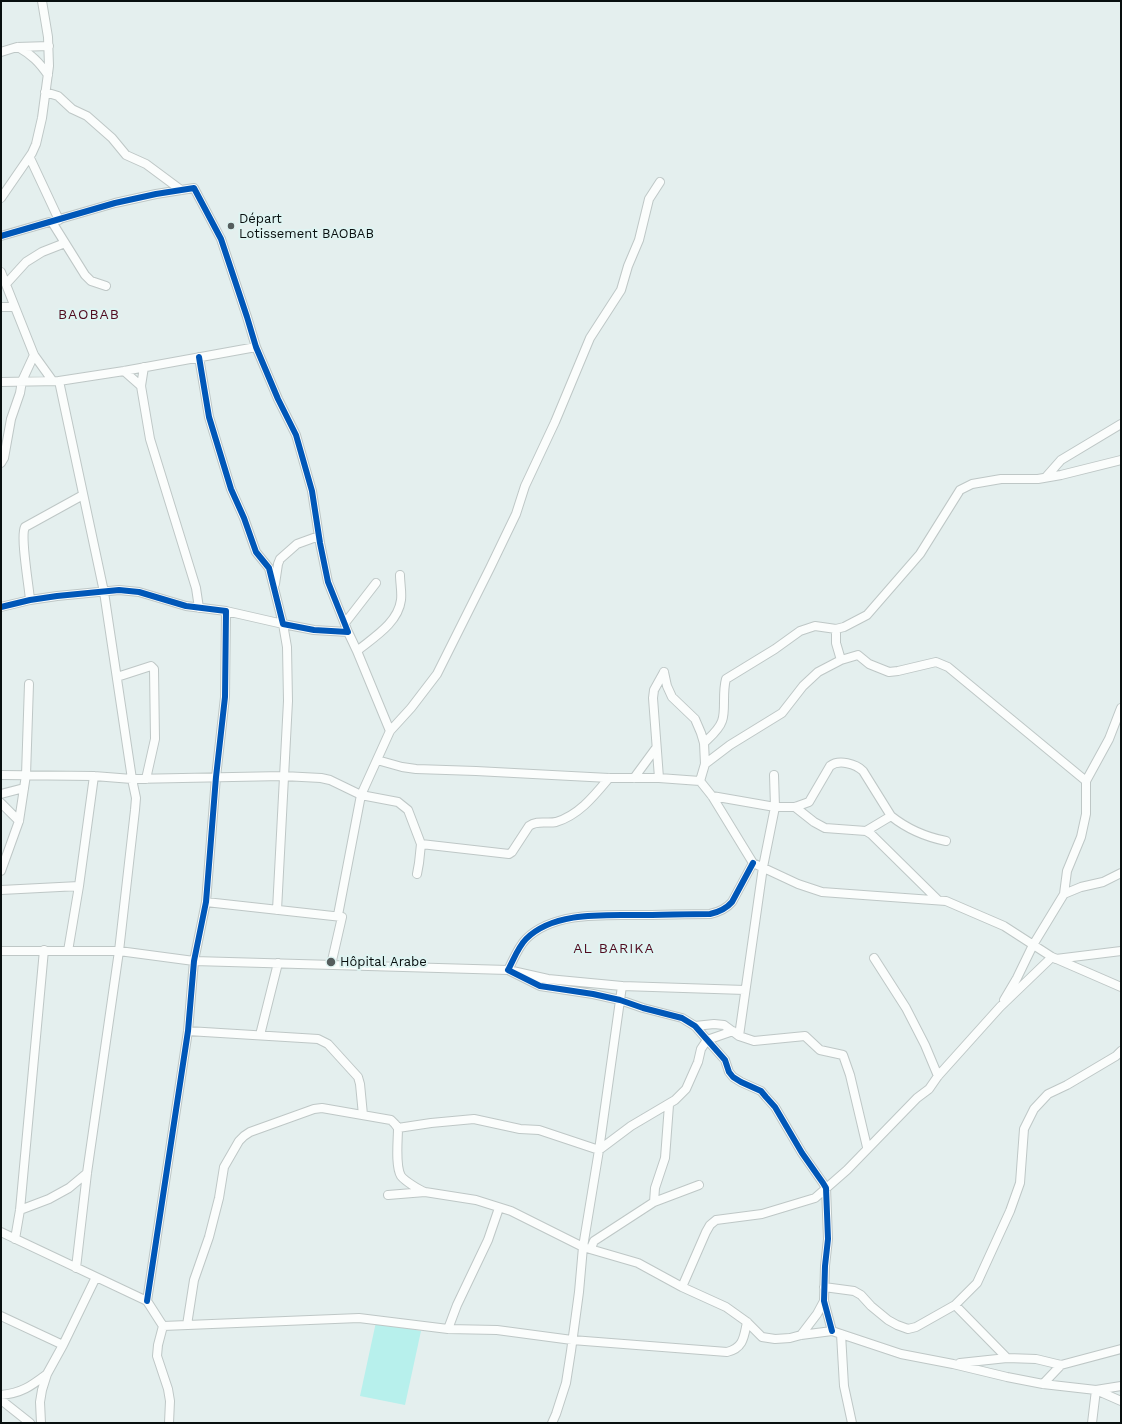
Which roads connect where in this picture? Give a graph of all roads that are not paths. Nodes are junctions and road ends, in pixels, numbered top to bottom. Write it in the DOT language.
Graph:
graph roads {
  1 [pos="42,1"];
  2 [pos="49,46"];
  3 [pos="17,47"];
  4 [pos="1,52"];
  5 [pos="48,75"];
  6 [pos="45,92"];
  7 [pos="30,158"];
  8 [pos="660,182"];
  9 [pos="181,190"];
  10 [pos="1,198"];
  11 [pos="56,221"];
  12 [pos="1,236"];
  13 [pos="65,243"];
  14 [pos="1,272"];
  15 [pos="6,284"];
  16 [pos="106,286"];
  17 [pos="1,307"];
  18 [pos="14,307"];
  19 [pos="256,347"];
  20 [pos="34,355"];
  21 [pos="198,357"];
  22 [pos="144,367"];
  23 [pos="124,371"];
  24 [pos="22,381"];
  25 [pos="55,381"];
  26 [pos="1,382"];
  27 [pos="142,386"];
  28 [pos="1121,424"];
  29 [pos="1121,460"];
  30 [pos="1,463"];
  31 [pos="1046,477"];
  32 [pos="83,495"];
  33 [pos="319,536"];
  34 [pos="400,574"];
  35 [pos="376,583"];
  36 [pos="274,588"];
  37 [pos="104,592"];
  38 [pos="30,600"];
  39 [pos="1,607"];
  40 [pos="199,608"];
  41 [pos="226,611"];
  42 [pos="345,623"];
  43 [pos="283,624"];
  44 [pos="836,628"];
  45 [pos="348,632"];
  46 [pos="358,651"];
  47 [pos="840,660"];
  48 [pos="116,677"];
  49 [pos="28,684"];
  50 [pos="1121,708"];
  51 [pos="390,731"];
  52 [pos="704,744"];
  53 [pos="656,748"];
  54 [pos="377,760"];
  55 [pos="705,764"];
  56 [pos="774,774"];
  57 [pos="1,775"];
  58 [pos="26,775"];
  59 [pos="94,776"];
  60 [pos="283,776"];
  61 [pos="216,777"];
  62 [pos="609,778"];
  63 [pos="634,778"];
  64 [pos="659,778"];
  65 [pos="132,779"];
  66 [pos="146,779"];
  67 [pos="1086,780"];
  68 [pos="700,781"];
  69 [pos="24,788"];
  70 [pos="1,794"];
  71 [pos="361,795"];
  72 [pos="712,796"];
  73 [pos="1,803"];
  74 [pos="775,807"];
  75 [pos="794,807"];
  76 [pos="891,816"];
  77 [pos="19,821"];
  78 [pos="866,831"];
  79 [pos="946,841"];
  80 [pos="421,844"];
  81 [pos="752,863"];
  82 [pos="763,867"];
  83 [pos="1,871"];
  84 [pos="1121,873"];
  85 [pos="417,874"];
  86 [pos="79,886"];
  87 [pos="1,890"];
  88 [pos="1064,894"];
  89 [pos="938,900"];
  90 [pos="206,902"];
  91 [pos="277,910"];
  92 [pos="342,917"];
  93 [pos="1033,945"];
  94 [pos="1,950"];
  95 [pos="44,950"];
  96 [pos="68,950"];
  97 [pos="120,950"];
  98 [pos="1121,951"];
  99 [pos="874,958"];
  100 [pos="1054,958"];
  101 [pos="194,961"];
  102 [pos="278,963"];
  103 [pos="331,965"];
  104 [pos="508,970"];
  105 [pos="622,986"];
  106 [pos="1121,987"];
  107 [pos="745,990"];
  108 [pos="620,1000"];
  109 [pos="1000,1007"];
  110 [pos="695,1026"];
  111 [pos="188,1031"];
  112 [pos="736,1034"];
  113 [pos="260,1036"];
  114 [pos="707,1040"];
  115 [pos="1121,1051"];
  116 [pos="938,1076"];
  117 [pos="669,1105"];
  118 [pos="363,1115"];
  119 [pos="398,1128"];
  120 [pos="867,1148"];
  121 [pos="599,1150"];
  122 [pos="87,1173"];
  123 [pos="699,1185"];
  124 [pos="69,1188"];
  125 [pos="85,1188"];
  126 [pos="826,1188"];
  127 [pos="425,1192"];
  128 [pos="388,1195"];
  129 [pos="654,1202"];
  130 [pos="499,1208"];
  131 [pos="20,1210"];
  132 [pos="1,1232"];
  133 [pos="15,1239"];
  134 [pos="587,1247"];
  135 [pos="76,1268"];
  136 [pos="96,1277"];
  137 [pos="682,1287"];
  138 [pos="824,1287"];
  139 [pos="147,1301"];
  140 [pos="824,1301"];
  141 [pos="955,1305"];
  142 [pos="1,1316"];
  143 [pos="747,1322"];
  144 [pos="187,1325"];
  145 [pos="163,1326"];
  146 [pos="448,1329"];
  147 [pos="832,1331"];
  148 [pos="841,1334"];
  149 [pos="801,1335"];
  150 [pos="572,1340"];
  151 [pos="63,1345"];
  152 [pos="1121,1349"];
  153 [pos="1007,1358"];
  154 [pos="953,1364"];
  155 [pos="1061,1365"];
  156 [pos="47,1374"];
  157 [pos="1043,1384"];
  158 [pos="1121,1386"];
  159 [pos="1096,1390"];
  160 [pos="1,1395"];
  161 [pos="1,1400"];
  162 [pos="1121,1401"];
  163 [pos="30,1423"];
  164 [pos="40,1423"];
  165 [pos="169,1423"];
  166 [pos="552,1423"];
  167 [pos="852,1423"];
  168 [pos="1092,1423"];
  1 -- 2 [label="street"];
  2 -- 3 [label="street"];
  2 -- 5 [label="street"];
  3 -- 4 [label="street"];
  3 -- 5 [label="street"];
  5 -- 6 [label="street"];
  6 -- 7 [label="street"];
  6 -- 9 [label="street"];
  7 -- 10 [label="street"];
  7 -- 11 [label="street"];
  8 -- 51 [label="street"];
  9 -- 11 [label="street"];
  9 -- 19 [label="street"];
  11 -- 12 [label="street"];
  11 -- 13 [label="street"];
  13 -- 15 [label="street"];
  13 -- 16 [label="street"];
  14 -- 15 [label="street"];
  15 -- 18 [label="street"];
  17 -- 18 [label="street"];
  18 -- 20 [label="street"];
  19 -- 21 [label="street"];
  19 -- 33 [label="street"];
  20 -- 24 [label="street"];
  20 -- 25 [label="street"];
  21 -- 22 [label="street"];
  21 -- 36 [label="street"];
  22 -- 23 [label="street"];
  22 -- 27 [label="street"];
  23 -- 25 [label="street"];
  23 -- 27 [label="street"];
  24 -- 25 [label="street"];
  24 -- 26 [label="street"];
  24 -- 30 [label="street"];
  25 -- 32 [label="street"];
  27 -- 40 [label="street"];
  28 -- 31 [label="street"];
  29 -- 31 [label="street"];
  31 -- 44 [label="street"];
  32 -- 37 [label="street"];
  32 -- 38 [label="street"];
  33 -- 36 [label="street"];
  33 -- 42 [label="street"];
  34 -- 46 [label="street"];
  35 -- 42 [label="street"];
  36 -- 43 [label="street"];
  37 -- 38 [label="street"];
  37 -- 40 [label="street"];
  37 -- 48 [label="street"];
  38 -- 39 [label="street"];
  40 -- 41 [label="street"];
  41 -- 43 [label="street"];
  41 -- 61 [label="street"];
  42 -- 45 [label="street"];
  43 -- 45 [label="street"];
  43 -- 60 [label="street"];
  44 -- 47 [label="street"];
  44 -- 52 [label="street"];
  45 -- 46 [label="street"];
  46 -- 51 [label="street"];
  47 -- 55 [label="street"];
  47 -- 67 [label="street"];
  48 -- 65 [label="street"];
  48 -- 66 [label="street"];
  49 -- 58 [label="street"];
  50 -- 67 [label="street"];
  51 -- 54 [label="street"];
  52 -- 53 [label="street"];
  52 -- 55 [label="street"];
  53 -- 63 [label="street"];
  53 -- 64 [label="street"];
  54 -- 62 [label="street"];
  54 -- 71 [label="street"];
  55 -- 68 [label="street"];
  56 -- 74 [label="street"];
  57 -- 58 [label="street"];
  58 -- 59 [label="street"];
  58 -- 69 [label="street"];
  59 -- 65 [label="street"];
  59 -- 86 [label="street"];
  60 -- 61 [label="street"];
  60 -- 71 [label="street"];
  60 -- 91 [label="street"];
  61 -- 66 [label="street"];
  61 -- 90 [label="street"];
  62 -- 63 [label="street"];
  62 -- 80 [label="street"];
  63 -- 64 [label="street"];
  64 -- 68 [label="street"];
  65 -- 66 [label="street"];
  65 -- 97 [label="street"];
  67 -- 88 [label="street"];
  68 -- 72 [label="street"];
  69 -- 70 [label="street"];
  69 -- 77 [label="street"];
  71 -- 80 [label="street"];
  71 -- 92 [label="street"];
  72 -- 74 [label="street"];
  72 -- 81 [label="street"];
  73 -- 77 [label="street"];
  74 -- 75 [label="street"];
  74 -- 82 [label="street"];
  75 -- 76 [label="street"];
  75 -- 78 [label="street"];
  76 -- 78 [label="street"];
  76 -- 79 [label="street"];
  77 -- 83 [label="street"];
  78 -- 89 [label="street"];
  80 -- 85 [label="street"];
  81 -- 82 [label="street"];
  81 -- 104 [label="street"];
  82 -- 89 [label="street"];
  82 -- 107 [label="street"];
  84 -- 88 [label="street"];
  86 -- 87 [label="street"];
  86 -- 96 [label="street"];
  88 -- 93 [label="street"];
  89 -- 93 [label="street"];
  90 -- 91 [label="street"];
  90 -- 101 [label="street"];
  91 -- 92 [label="street"];
  92 -- 103 [label="street"];
  93 -- 100 [label="street"];
  93 -- 109 [label="street"];
  94 -- 95 [label="street"];
  95 -- 96 [label="street"];
  95 -- 131 [label="street"];
  96 -- 97 [label="street"];
  97 -- 101 [label="street"];
  97 -- 122 [label="street"];
  98 -- 100 [label="street"];
  99 -- 116 [label="street"];
  100 -- 106 [label="street"];
  100 -- 109 [label="street"];
  101 -- 102 [label="street"];
  101 -- 111 [label="street"];
  102 -- 103 [label="street"];
  102 -- 113 [label="street"];
  103 -- 104 [label="street"];
  104 -- 105 [label="street"];
  104 -- 108 [label="street"];
  105 -- 107 [label="street"];
  105 -- 108 [label="street"];
  107 -- 112 [label="street"];
  108 -- 110 [label="street"];
  108 -- 121 [label="street"];
  109 -- 116 [label="street"];
  110 -- 112 [label="street"];
  110 -- 114 [label="street"];
  111 -- 113 [label="street"];
  111 -- 139 [label="street"];
  112 -- 114 [label="street"];
  112 -- 120 [label="street"];
  113 -- 118 [label="street"];
  114 -- 117 [label="street"];
  114 -- 126 [label="street"];
  115 -- 141 [label="street"];
  116 -- 120 [label="street"];
  117 -- 121 [label="street"];
  117 -- 129 [label="street"];
  118 -- 119 [label="street"];
  118 -- 144 [label="street"];
  119 -- 121 [label="street"];
  119 -- 127 [label="street"];
  120 -- 126 [label="street"];
  121 -- 134 [label="street"];
  122 -- 124 [label="street"];
  122 -- 125 [label="street"];
  123 -- 129 [label="street"];
  124 -- 125 [label="street"];
  124 -- 131 [label="street"];
  125 -- 135 [label="street"];
  126 -- 137 [label="street"];
  126 -- 138 [label="street"];
  127 -- 128 [label="street"];
  127 -- 130 [label="street"];
  129 -- 134 [label="street"];
  130 -- 134 [label="street"];
  130 -- 146 [label="street"];
  131 -- 133 [label="street"];
  132 -- 133 [label="street"];
  133 -- 135 [label="street"];
  134 -- 137 [label="street"];
  134 -- 150 [label="street"];
  135 -- 136 [label="street"];
  136 -- 139 [label="street"];
  136 -- 151 [label="street"];
  137 -- 143 [label="street"];
  138 -- 140 [label="street"];
  138 -- 141 [label="street"];
  139 -- 145 [label="street"];
  140 -- 147 [label="street"];
  140 -- 149 [label="street"];
  141 -- 153 [label="street"];
  142 -- 151 [label="street"];
  143 -- 149 [label="street"];
  143 -- 150 [label="street"];
  144 -- 145 [label="street"];
  144 -- 146 [label="street"];
  145 -- 165 [label="street"];
  146 -- 150 [label="street"];
  147 -- 148 [label="street"];
  147 -- 149 [label="street"];
  148 -- 154 [label="street"];
  148 -- 167 [label="street"];
  150 -- 166 [label="street"];
  151 -- 156 [label="street"];
  152 -- 155 [label="street"];
  153 -- 154 [label="street"];
  153 -- 155 [label="street"];
  154 -- 157 [label="street"];
  155 -- 157 [label="street"];
  156 -- 160 [label="street"];
  156 -- 164 [label="street"];
  157 -- 159 [label="street"];
  158 -- 159 [label="street"];
  159 -- 162 [label="street"];
  159 -- 168 [label="street"];
  161 -- 163 [label="street"];
}
